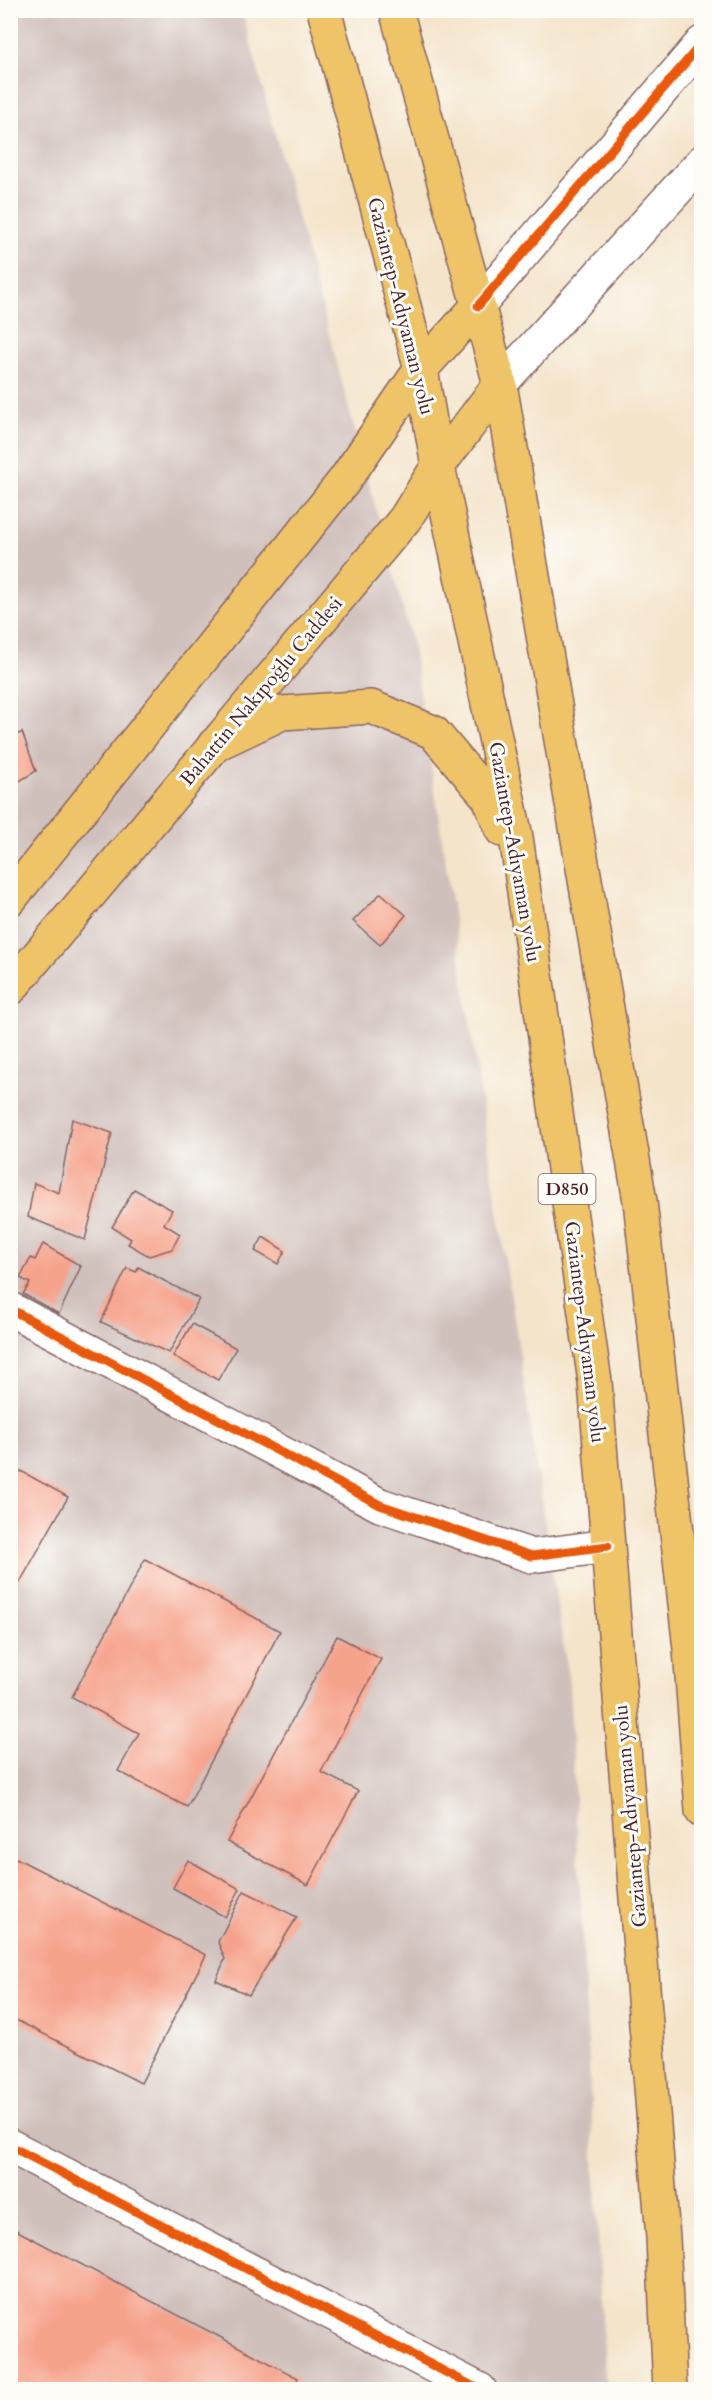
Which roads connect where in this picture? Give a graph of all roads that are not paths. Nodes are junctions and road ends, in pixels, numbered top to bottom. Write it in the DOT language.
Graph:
graph roads {
  1 [pos="324,10"];
  2 [pos="396,10"];
  3 [pos="702,44"];
  4 [pos="702,162"];
  5 [pos="478,306"];
  6 [pos="421,369"];
  7 [pos="500,384"];
  8 [pos="438,466"];
  9 [pos="214,745"];
  10 [pos="522,877"];
  11 [pos="10,899"];
  12 [pos="10,989"];
  13 [pos="10,1309"];
  14 [pos="608,1546"];
  15 [pos="696,1651"];
  16 [pos="700,1756"];
  17 [pos="702,1811"];
  18 [pos="10,2146"];
  19 [pos="480,2390"];
  20 [pos="670,2390"];
  1 -- 6 [label="main road, Gaziantep-Adıyaman yolu / D850"];
  2 -- 5 [label="main road"];
  3 -- 5 [label="street"];
  4 -- 7 [label="street"];
  5 -- 6 [label="main road"];
  5 -- 7 [label="main road"];
  6 -- 8 [label="main road, Gaziantep-Adıyaman yolu / D850"];
  6 -- 11 [label="main road"];
  7 -- 8 [label="main road, Bahattin Nakıpoğlu Caddesi"];
  7 -- 15 [label="main road"];
  8 -- 9 [label="main road, Bahattin Nakıpoğlu Caddesi"];
  8 -- 10 [label="main road, Gaziantep-Adıyaman yolu / D850"];
  9 -- 10 [label="main road"];
  9 -- 12 [label="main road, Bahattin Nakıpoğlu Caddesi"];
  10 -- 14 [label="main road, Gaziantep-Adıyaman yolu / D850"];
  13 -- 14 [label="street"];
  14 -- 20 [label="main road, Gaziantep-Adıyaman yolu / D850"];
  15 -- 16 [label="main road"];
  16 -- 17 [label="main road"];
  18 -- 19 [label="street"];
}
